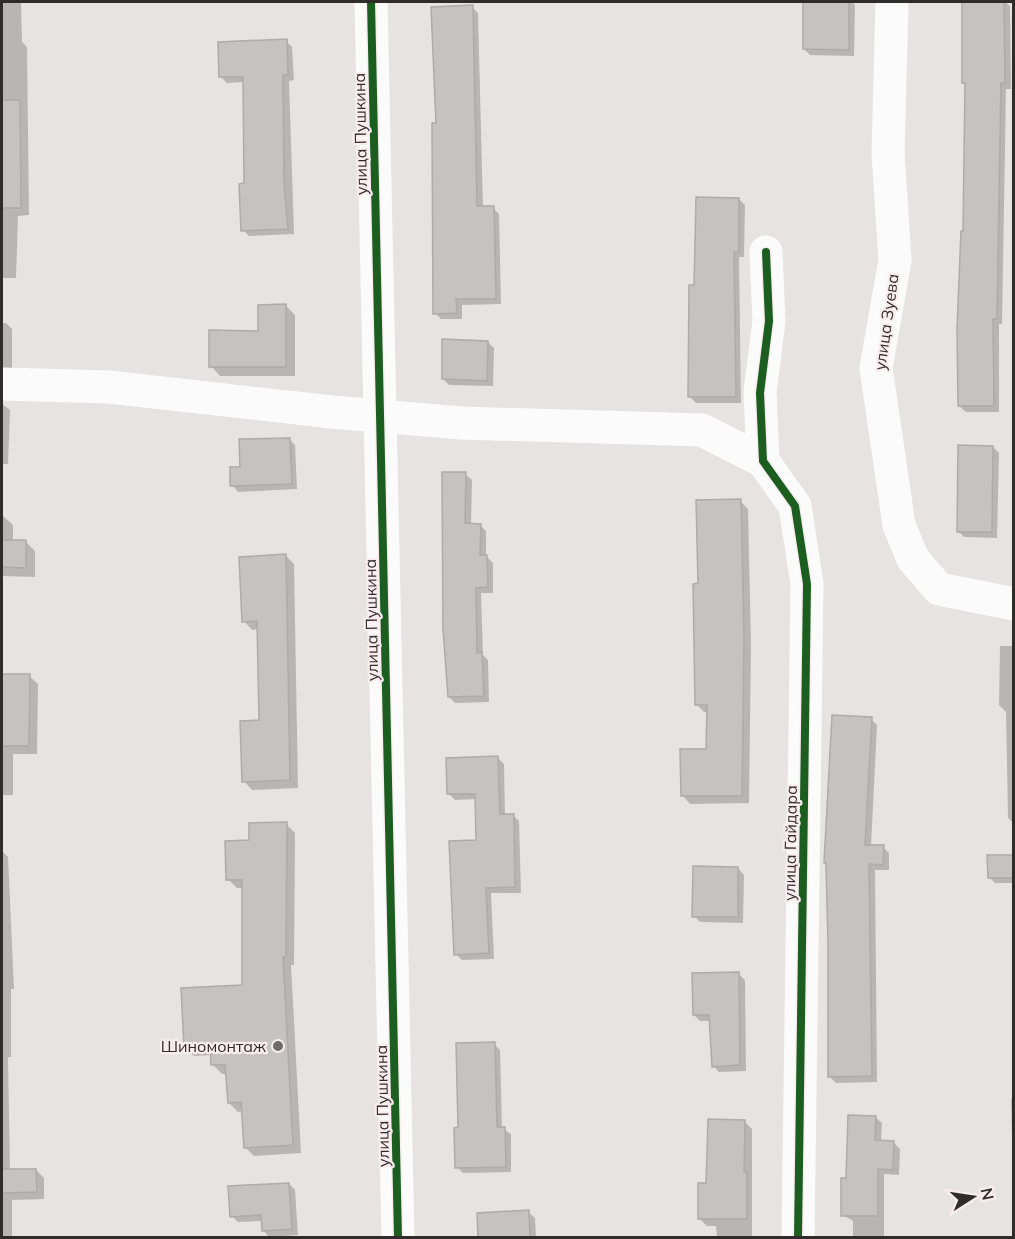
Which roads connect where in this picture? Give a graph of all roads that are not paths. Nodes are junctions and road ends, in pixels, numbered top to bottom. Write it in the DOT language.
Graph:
graph roads {
  1 [pos="371,2"];
  2 [pos="892,2"];
  3 [pos="766,252"];
  4 [pos="2,384"];
  5 [pos="380,416"];
  6 [pos="763,460"];
  7 [pos="1014,604"];
  8 [pos="398,1238"];
  9 [pos="798,1238"];
  1 -- 5 [label="street, улица Пушкина"];
  2 -- 7 [label="street, улица Зуева"];
  3 -- 6 [label="street"];
  4 -- 5 [label="street"];
  5 -- 6 [label="street"];
  5 -- 8 [label="street, улица Пушкина"];
  6 -- 9 [label="street, улица Гайдара"];
}
